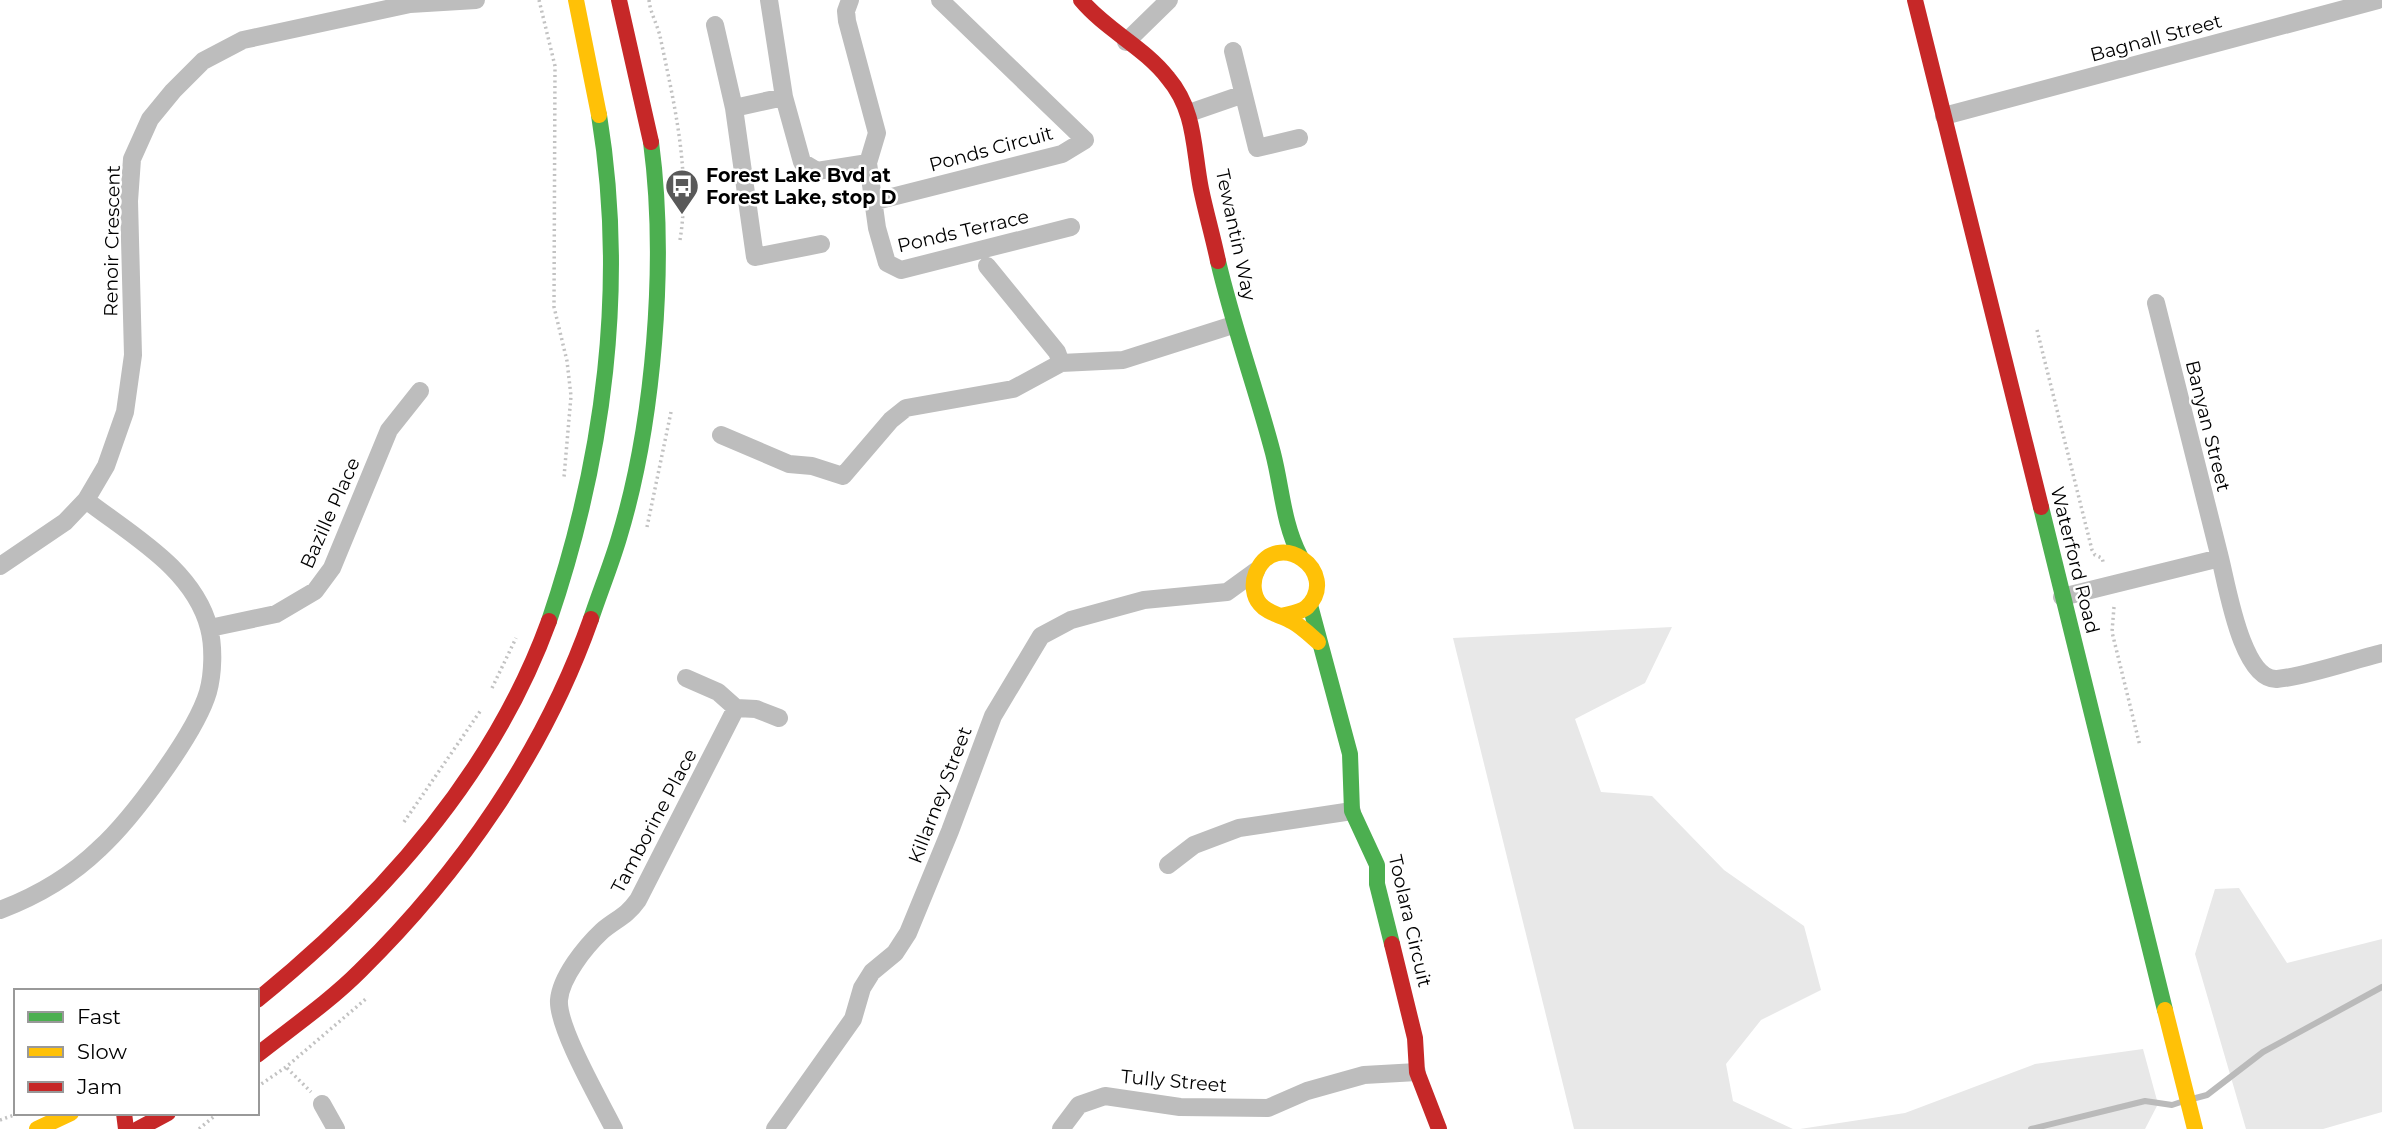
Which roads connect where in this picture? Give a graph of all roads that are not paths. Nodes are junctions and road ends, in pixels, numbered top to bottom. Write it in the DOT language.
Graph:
graph roads {
  1 [pos="476,0"];
  2 [pos="576,0"];
  3 [pos="619,0"];
  4 [pos="769,0"];
  5 [pos="850,0"];
  6 [pos="940,0"];
  7 [pos="1082,0"];
  8 [pos="1169,0"];
  9 [pos="1915,0"];
  10 [pos="2378,0"];
  11 [pos="414,2"];
  12 [pos="383,5"];
  13 [pos="715,25"];
  14 [pos="1126,41"];
  15 [pos="1233,51"];
  16 [pos="1241,95"];
  17 [pos="784,97"];
  18 [pos="734,108"];
  19 [pos="1189,113"];
  20 [pos="1944,116"];
  21 [pos="1299,138"];
  22 [pos="869,163"];
  23 [pos="872,202"];
  24 [pos="1071,227"];
  25 [pos="821,244"];
  26 [pos="987,266"];
  27 [pos="2156,303"];
  28 [pos="1233,325"];
  29 [pos="1061,363"];
  30 [pos="419,391"];
  31 [pos="721,435"];
  32 [pos="86,500"];
  33 [pos="1285,519"];
  34 [pos="1270,555"];
  35 [pos="1300,556"];
  36 [pos="2220,558"];
  37 [pos="0,566"];
  38 [pos="1256,571"];
  39 [pos="1227,592"];
  40 [pos="2062,597"];
  41 [pos="1259,602"];
  42 [pos="1310,604"];
  43 [pos="1282,616"];
  44 [pos="210,628"];
  45 [pos="1318,642"];
  46 [pos="2382,653"];
  47 [pos="686,678"];
  48 [pos="736,708"];
  49 [pos="779,718"];
  50 [pos="1352,811"];
  51 [pos="1168,865"];
  52 [pos="0,910"];
  53 [pos="259,998"];
  54 [pos="259,1054"];
  55 [pos="1417,1072"];
  56 [pos="322,1104"];
  57 [pos="67,1115"];
  58 [pos="157,1119"];
  59 [pos="37,1129"];
  60 [pos="138,1129"];
  61 [pos="337,1129"];
  62 [pos="614,1129"];
  63 [pos="775,1129"];
  64 [pos="1061,1129"];
  65 [pos="1439,1129"];
  66 [pos="2195,1129"];
  1 -- 11 [label="street, Renoir Crescent"];
  2 -- 53 [label="street"];
  3 -- 54 [label="street"];
  4 -- 17 [label="street"];
  5 -- 22 [label="street"];
  6 -- 23 [label="street, Ponds Circuit"];
  7 -- 14 [label="street, Tewantin Way"];
  8 -- 14 [label="street"];
  9 -- 20 [label="street, Waterford Road"];
  10 -- 20 [label="street, Bagnall Street"];
  11 -- 12 [label="street, Renoir Crescent"];
  12 -- 32 [label="street, Renoir Crescent"];
  13 -- 18 [label="street"];
  14 -- 19 [label="street, Tewantin Way"];
  15 -- 16 [label="street"];
  16 -- 19 [label="street"];
  16 -- 21 [label="street"];
  17 -- 18 [label="street"];
  17 -- 22 [label="street"];
  18 -- 25 [label="street"];
  19 -- 28 [label="street, Tewantin Way"];
  20 -- 40 [label="street, Waterford Road"];
  22 -- 23 [label="street"];
  23 -- 24 [label="street, Ponds Terrace"];
  26 -- 29 [label="street"];
  27 -- 36 [label="street, Banyan Street"];
  28 -- 29 [label="street"];
  28 -- 33 [label="street, Tewantin Way"];
  29 -- 31 [label="street"];
  30 -- 44 [label="street, Bazille Place"];
  32 -- 37 [label="street, Renoir Crescent"];
  32 -- 44 [label="street"];
  33 -- 34 [label="street"];
  33 -- 35 [label="street, Tewantin Way"];
  34 -- 35 [label="street"];
  34 -- 38 [label="street"];
  35 -- 42 [label="street"];
  36 -- 40 [label="street"];
  36 -- 46 [label="street, Banyan Street"];
  38 -- 39 [label="street"];
  38 -- 41 [label="street"];
  39 -- 41 [label="street, Killarney Street"];
  39 -- 63 [label="street, Killarney Street"];
  40 -- 66 [label="street, Waterford Road"];
  41 -- 43 [label="street"];
  42 -- 43 [label="street"];
  42 -- 45 [label="street, Toolara Circuit"];
  43 -- 45 [label="street"];
  44 -- 52 [label="street"];
  45 -- 50 [label="street, Toolara Circuit"];
  47 -- 48 [label="street"];
  48 -- 49 [label="street"];
  48 -- 62 [label="street, Tamborine Place"];
  50 -- 51 [label="street"];
  50 -- 55 [label="street, Toolara Circuit"];
  55 -- 64 [label="street, Tully Street"];
  55 -- 65 [label="street, Toolara Circuit"];
  56 -- 61 [label="street"];
  57 -- 59 [label="street"];
  58 -- 60 [label="street"];
}
